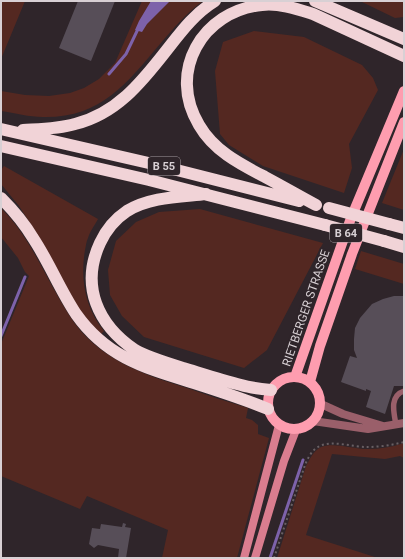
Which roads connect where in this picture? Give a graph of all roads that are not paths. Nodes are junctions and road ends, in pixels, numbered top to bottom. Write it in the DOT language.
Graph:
graph roads {
  1 [pos="215,1"];
  2 [pos="315,1"];
  3 [pos="402,37"];
  4 [pos="404,56"];
  5 [pos="404,91"];
  6 [pos="404,122"];
  7 [pos="7,130"];
  8 [pos="1,146"];
  9 [pos="206,194"];
  10 [pos="1,198"];
  11 [pos="316,205"];
  12 [pos="404,228"];
  13 [pos="404,247"];
  14 [pos="295,377"];
  15 [pos="310,382"];
  16 [pos="271,390"];
  17 [pos="404,391"];
  18 [pos="320,404"];
  19 [pos="268,408"];
  20 [pos="313,421"];
  21 [pos="279,424"];
  22 [pos="400,424"];
  23 [pos="385,427"];
  24 [pos="296,430"];
  25 [pos="244,558"];
  26 [pos="255,558"];
  1 -- 7 [label="highway"];
  2 -- 3 [label="highway"];
  4 -- 11 [label="highway, B 55"];
  5 -- 14 [label="main road, RIETBERGER STRASSE / B 64"];
  6 -- 15 [label="main road, B 64"];
  7 -- 11 [label="highway, B 55"];
  8 -- 9 [label="highway, B 55"];
  9 -- 13 [label="highway, B 55, bridge"];
  9 -- 16 [label="highway, B 55"];
  10 -- 19 [label="highway"];
  11 -- 12 [label="highway, B 55, bridge"];
  14 -- 15 [label="main road"];
  14 -- 16 [label="main road"];
  15 -- 18 [label="main road"];
  16 -- 19 [label="main road"];
  17 -- 22 [label="lane"];
  18 -- 20 [label="main road"];
  18 -- 23 [label="street"];
  19 -- 21 [label="main road"];
  20 -- 23 [label="street"];
  20 -- 24 [label="main road"];
  21 -- 24 [label="main road"];
  21 -- 25 [label="street"];
  22 -- 23 [label="street"];
  24 -- 26 [label="street"];
}
